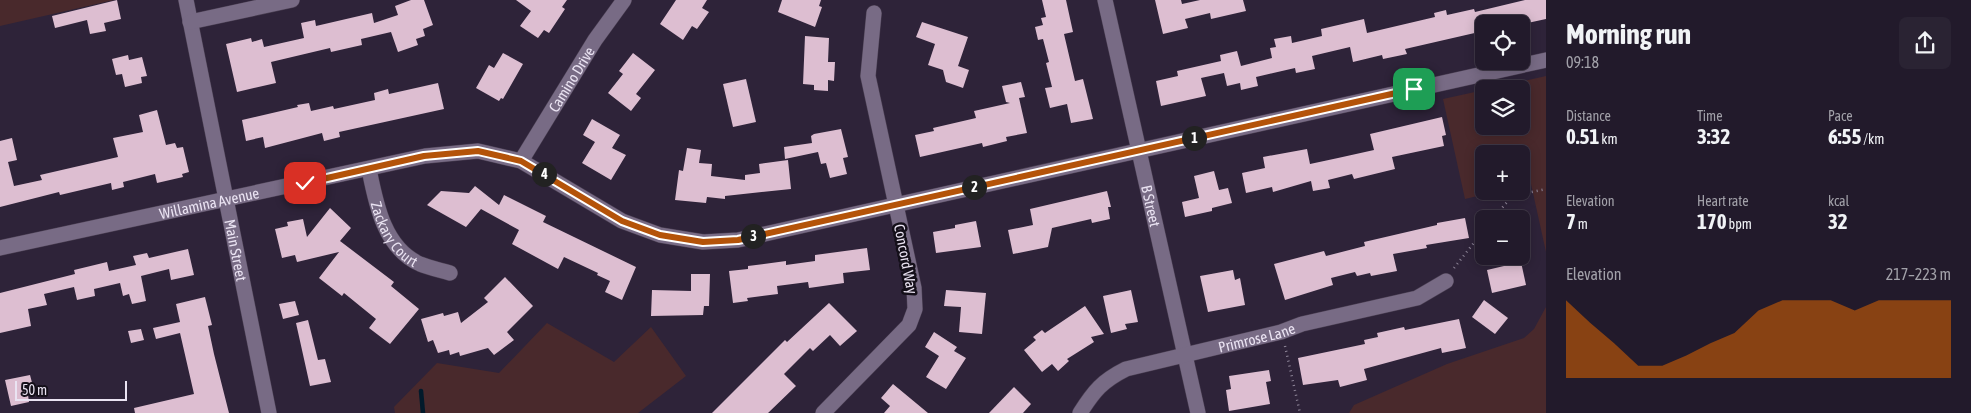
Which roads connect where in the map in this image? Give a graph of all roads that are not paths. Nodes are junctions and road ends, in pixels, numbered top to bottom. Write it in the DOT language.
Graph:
graph roads {
  1 [pos="186,0"];
  2 [pos="292,0"];
  3 [pos="624,0"];
  4 [pos="1105,0"];
  5 [pos="874,13"];
  6 [pos="190,22"];
  7 [pos="1546,60"];
  8 [pos="1138,151"];
  9 [pos="521,161"];
  10 [pos="368,169"];
  11 [pos="226,200"];
  12 [pos="895,204"];
  13 [pos="0,248"];
  14 [pos="450,273"];
  15 [pos="1446,281"];
  16 [pos="1185,356"];
  17 [pos="269,413"];
  18 [pos="823,413"];
  19 [pos="1080,413"];
  20 [pos="1198,413"];
  1 -- 6 [label="street, Main Street"];
  2 -- 6 [label="street"];
  3 -- 9 [label="street, Camino Drive"];
  4 -- 8 [label="street, B Street"];
  5 -- 12 [label="street, Concord Way"];
  6 -- 11 [label="street, Main Street"];
  7 -- 8 [label="street, Willamina Avenue"];
  8 -- 12 [label="street, Willamina Avenue"];
  8 -- 16 [label="street, B Street"];
  9 -- 10 [label="street, Willamina Avenue"];
  9 -- 12 [label="street, Willamina Avenue"];
  10 -- 11 [label="street, Willamina Avenue"];
  10 -- 14 [label="street, Zackary Court"];
  11 -- 13 [label="street, Willamina Avenue"];
  11 -- 17 [label="street, Main Street"];
  12 -- 18 [label="street, Concord Way"];
  15 -- 16 [label="street, Primrose Lane"];
  16 -- 19 [label="street, Primrose Lane"];
  16 -- 20 [label="street, B Street"];
}
